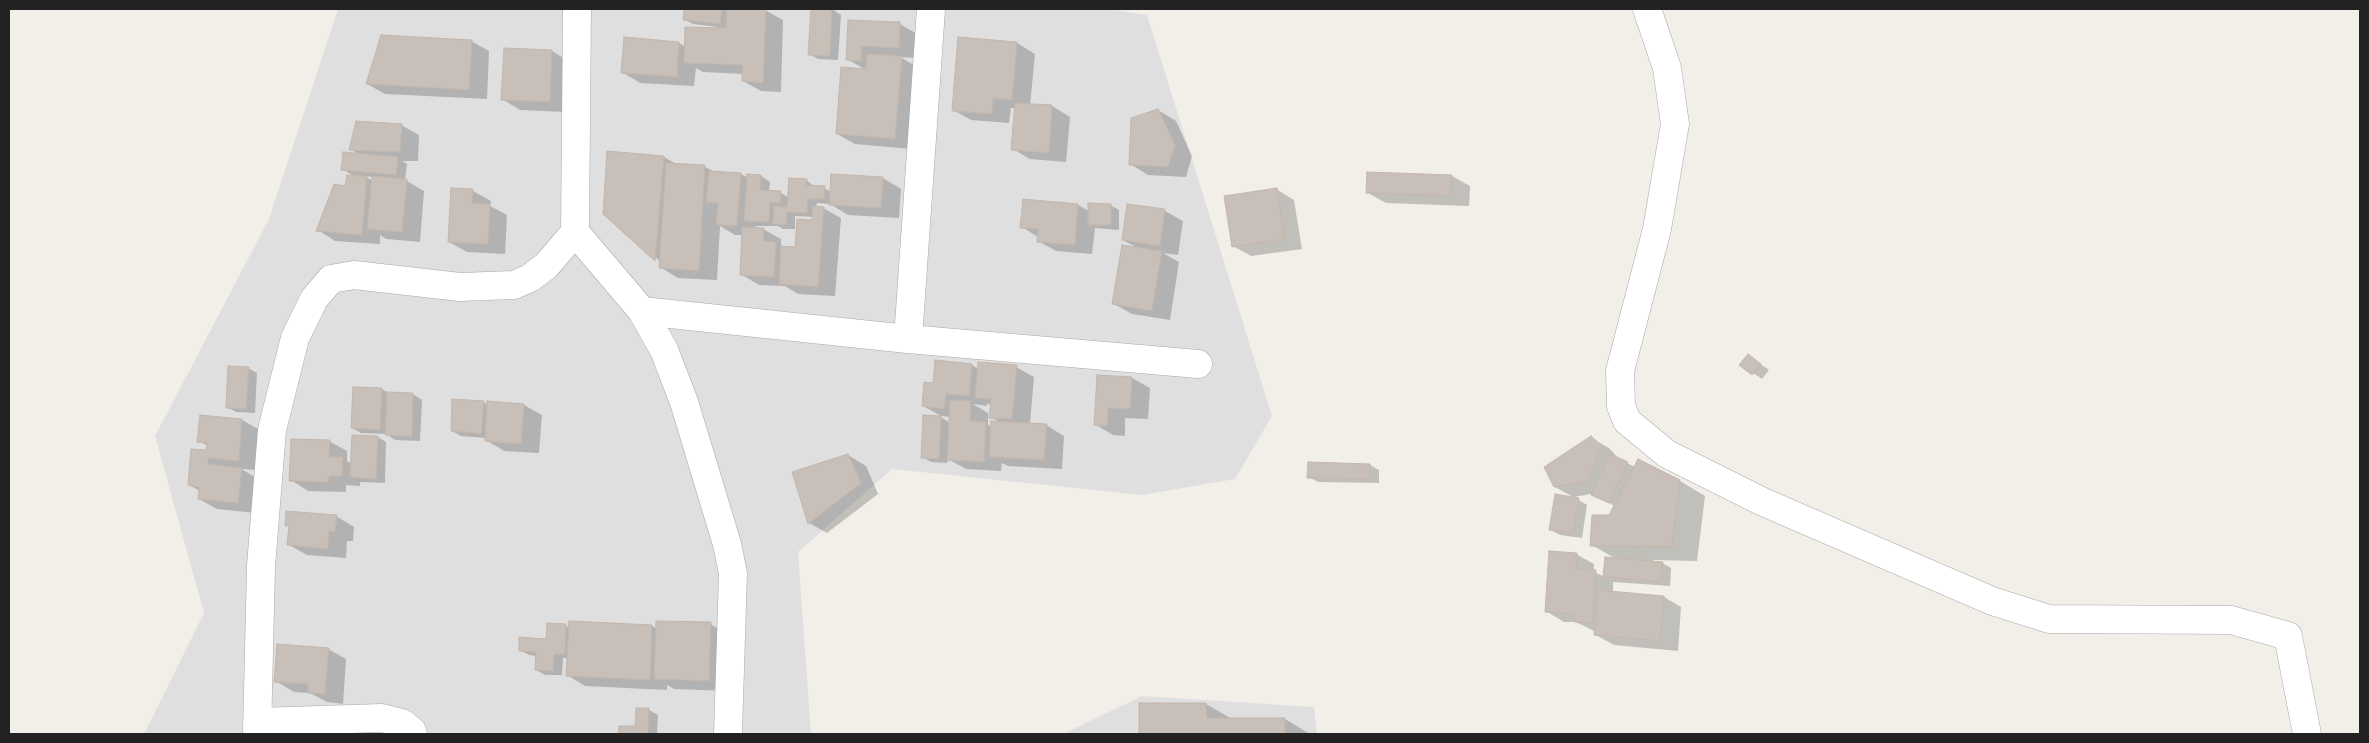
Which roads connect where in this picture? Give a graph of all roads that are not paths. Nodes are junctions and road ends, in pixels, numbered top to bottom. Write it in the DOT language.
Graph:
graph roads {
  1 [pos="577,9"];
  2 [pos="930,9"];
  3 [pos="1647,9"];
  4 [pos="575,232"];
  5 [pos="642,311"];
  6 [pos="908,339"];
  7 [pos="1198,364"];
  8 [pos="257,728"];
  9 [pos="413,734"];
  10 [pos="728,734"];
  11 [pos="2307,734"];
  1 -- 4 [label="street"];
  2 -- 6 [label="street"];
  3 -- 11 [label="street"];
  4 -- 5 [label="street"];
  4 -- 8 [label="street"];
  5 -- 6 [label="street"];
  5 -- 10 [label="street"];
  6 -- 7 [label="street"];
  8 -- 9 [label="street"];
}
